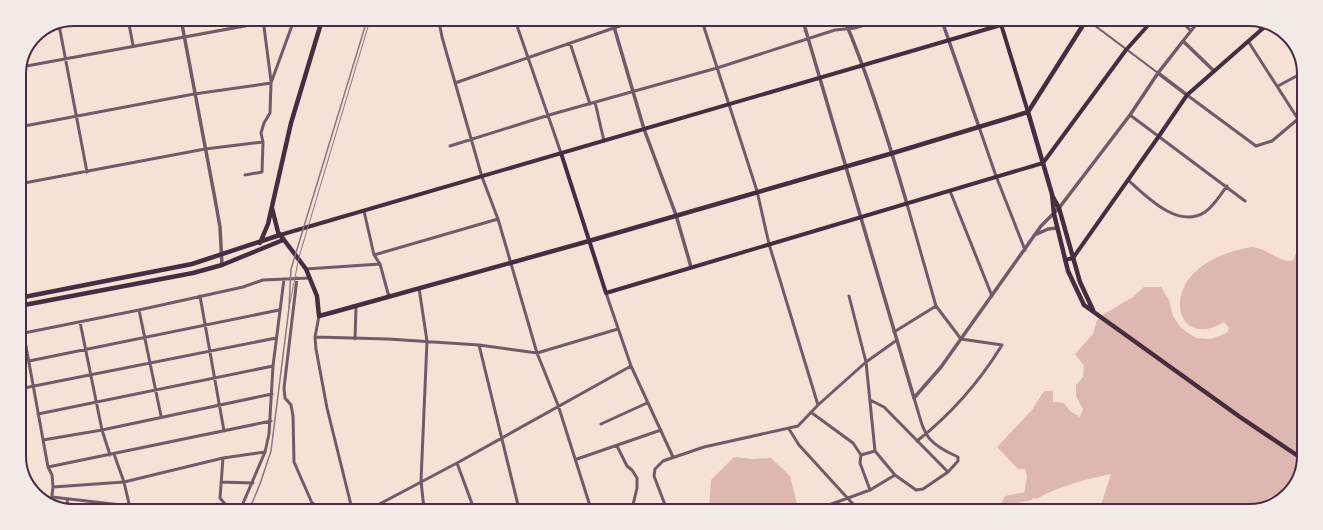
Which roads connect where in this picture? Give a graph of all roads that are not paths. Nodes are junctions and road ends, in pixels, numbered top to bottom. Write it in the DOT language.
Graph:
graph roads {
  1 [pos="129,26"];
  2 [pos="182,26"];
  3 [pos="237,26"];
  4 [pos="264,26"];
  5 [pos="292,26"];
  6 [pos="320,26"];
  7 [pos="443,26"];
  8 [pos="517,26"];
  9 [pos="620,26"];
  10 [pos="704,26"];
  11 [pos="805,26"];
  12 [pos="856,26"];
  13 [pos="943,26"];
  14 [pos="990,26"];
  15 [pos="1001,26"];
  16 [pos="1082,26"];
  17 [pos="1095,26"];
  18 [pos="1147,26"];
  19 [pos="1186,26"];
  20 [pos="1194,26"];
  21 [pos="614,28"];
  22 [pos="848,28"];
  23 [pos="1262,28"];
  24 [pos="60,29"];
  25 [pos="1190,30"];
  26 [pos="184,36"];
  27 [pos="809,38"];
  28 [pos="947,39"];
  29 [pos="1183,41"];
  30 [pos="1248,41"];
  31 [pos="570,43"];
  32 [pos="133,45"];
  33 [pos="1126,50"];
  34 [pos="527,58"];
  35 [pos="65,59"];
  36 [pos="863,65"];
  37 [pos="27,66"];
  38 [pos="717,68"];
  39 [pos="1214,71"];
  40 [pos="1158,73"];
  41 [pos="1297,76"];
  42 [pos="820,78"];
  43 [pos="271,83"];
  44 [pos="455,83"];
  45 [pos="1278,86"];
  46 [pos="634,91"];
  47 [pos="194,94"];
  48 [pos="1187,94"];
  49 [pos="595,102"];
  50 [pos="590,104"];
  51 [pos="729,104"];
  52 [pos="1028,112"];
  53 [pos="549,115"];
  54 [pos="1130,115"];
  55 [pos="76,116"];
  56 [pos="1297,116"];
  57 [pos="1297,119"];
  58 [pos="26,126"];
  59 [pos="979,127"];
  60 [pos="644,129"];
  61 [pos="1159,136"];
  62 [pos="471,139"];
  63 [pos="604,141"];
  64 [pos="263,142"];
  65 [pos="450,146"];
  66 [pos="205,149"];
  67 [pos="561,153"];
  68 [pos="892,153"];
  69 [pos="1043,163"];
  70 [pos="847,166"];
  71 [pos="87,172"];
  72 [pos="245,175"];
  73 [pos="996,176"];
  74 [pos="482,177"];
  75 [pos="1128,180"];
  76 [pos="26,183"];
  77 [pos="1227,186"];
  78 [pos="950,190"];
  79 [pos="756,191"];
  80 [pos="1052,194"];
  81 [pos="1245,201"];
  82 [pos="907,204"];
  83 [pos="272,208"];
  84 [pos="1059,208"];
  85 [pos="364,211"];
  86 [pos="1054,214"];
  87 [pos="676,215"];
  88 [pos="861,218"];
  89 [pos="498,219"];
  90 [pos="1057,228"];
  91 [pos="1036,234"];
  92 [pos="282,238"];
  93 [pos="589,241"];
  94 [pos="260,243"];
  95 [pos="769,244"];
  96 [pos="1025,250"];
  97 [pos="374,255"];
  98 [pos="222,256"];
  99 [pos="1073,258"];
  100 [pos="1065,260"];
  101 [pos="510,262"];
  102 [pos="380,264"];
  103 [pos="222,265"];
  104 [pos="691,267"];
  105 [pos="306,269"];
  106 [pos="297,278"];
  107 [pos="310,278"];
  108 [pos="284,279"];
  109 [pos="420,288"];
  110 [pos="606,293"];
  111 [pos="200,296"];
  112 [pos="849,296"];
  113 [pos="992,296"];
  114 [pos="26,297"];
  115 [pos="389,298"];
  116 [pos="26,306"];
  117 [pos="936,306"];
  118 [pos="356,307"];
  119 [pos="140,310"];
  120 [pos="279,310"];
  121 [pos="1095,314"];
  122 [pos="319,316"];
  123 [pos="80,322"];
  124 [pos="205,325"];
  125 [pos="618,329"];
  126 [pos="894,332"];
  127 [pos="26,333"];
  128 [pos="146,337"];
  129 [pos="315,337"];
  130 [pos="276,338"];
  131 [pos="355,339"];
  132 [pos="961,339"];
  133 [pos="897,340"];
  134 [pos="426,341"];
  135 [pos="26,344"];
  136 [pos="479,345"];
  137 [pos="86,349"];
  138 [pos="209,352"];
  139 [pos="537,353"];
  140 [pos="29,361"];
  141 [pos="866,362"];
  142 [pos="151,363"];
  143 [pos="273,366"];
  144 [pos="631,366"];
  145 [pos="90,376"];
  146 [pos="214,380"];
  147 [pos="33,386"];
  148 [pos="26,388"];
  149 [pos="156,391"];
  150 [pos="272,394"];
  151 [pos="914,398"];
  152 [pos="870,400"];
  153 [pos="97,403"];
  154 [pos="647,403"];
  155 [pos="219,404"];
  156 [pos="558,405"];
  157 [pos="818,405"];
  158 [pos="812,412"];
  159 [pos="38,414"];
  160 [pos="161,416"];
  161 [pos="271,421"];
  162 [pos="601,424"];
  163 [pos="789,429"];
  164 [pos="102,430"];
  165 [pos="661,430"];
  166 [pos="224,431"];
  167 [pos="926,435"];
  168 [pos="501,438"];
  169 [pos="43,440"];
  170 [pos="917,441"];
  171 [pos="617,446"];
  172 [pos="875,451"];
  173 [pos="265,452"];
  174 [pos="114,454"];
  175 [pos="110,455"];
  176 [pos="861,455"];
  177 [pos="1297,455"];
  178 [pos="673,457"];
  179 [pos="223,458"];
  180 [pos="577,459"];
  181 [pos="457,463"];
  182 [pos="48,468"];
  183 [pos="948,472"];
  184 [pos="895,475"];
  185 [pos="421,481"];
  186 [pos="124,482"];
  187 [pos="221,482"];
  188 [pos="254,483"];
  189 [pos="53,488"];
  190 [pos="870,490"];
  191 [pos="52,497"];
  192 [pos="847,498"];
  193 [pos="67,500"];
  194 [pos="67,503"];
  195 [pos="103,503"];
  196 [pos="110,504"];
  197 [pos="129,504"];
  198 [pos="227,504"];
  199 [pos="243,504"];
  200 [pos="315,504"];
  201 [pos="351,504"];
  202 [pos="379,504"];
  203 [pos="423,504"];
  204 [pos="472,504"];
  205 [pos="517,504"];
  206 [pos="590,504"];
  207 [pos="634,504"];
  208 [pos="665,504"];
  209 [pos="831,504"];
  210 [pos="854,504"];
  1 -- 32 [label="street"];
  2 -- 26 [label="street"];
  3 -- 26 [label="street"];
  4 -- 43 [label="street"];
  5 -- 43 [label="street"];
  6 -- 83 [label="main road"];
  7 -- 44 [label="street"];
  8 -- 34 [label="street"];
  9 -- 21 [label="street"];
  10 -- 38 [label="street"];
  11 -- 27 [label="street"];
  12 -- 22 [label="street"];
  13 -- 28 [label="street"];
  14 -- 28 [label="main road"];
  15 -- 52 [label="main road"];
  16 -- 52 [label="main road"];
  17 -- 33 [label="street"];
  18 -- 33 [label="main road"];
  19 -- 25 [label="street"];
  20 -- 25 [label="street"];
  21 -- 31 [label="street"];
  21 -- 46 [label="street"];
  22 -- 27 [label="street"];
  22 -- 36 [label="street"];
  23 -- 30 [label="main road"];
  24 -- 35 [label="street"];
  25 -- 29 [label="street"];
  26 -- 32 [label="street"];
  26 -- 47 [label="street"];
  27 -- 38 [label="street"];
  27 -- 42 [label="street"];
  28 -- 36 [label="main road"];
  28 -- 59 [label="street"];
  29 -- 39 [label="street"];
  29 -- 40 [label="street"];
  30 -- 39 [label="main road"];
  30 -- 45 [label="street"];
  31 -- 34 [label="street"];
  31 -- 50 [label="street"];
  32 -- 35 [label="street"];
  33 -- 40 [label="street"];
  33 -- 69 [label="main road"];
  34 -- 44 [label="street"];
  34 -- 53 [label="street"];
  35 -- 37 [label="street"];
  35 -- 55 [label="street"];
  36 -- 42 [label="main road"];
  36 -- 68 [label="street"];
  38 -- 46 [label="street"];
  38 -- 51 [label="street"];
  39 -- 48 [label="main road"];
  40 -- 48 [label="street"];
  40 -- 54 [label="street"];
  41 -- 45 [label="street"];
  42 -- 51 [label="main road"];
  42 -- 70 [label="street"];
  43 -- 47 [label="street"];
  43 -- 64 [label="street"];
  44 -- 62 [label="street"];
  45 -- 56 [label="street"];
  46 -- 49 [label="street"];
  46 -- 60 [label="street"];
  47 -- 55 [label="street"];
  47 -- 66 [label="street"];
  48 -- 57 [label="street"];
  48 -- 61 [label="main road"];
  49 -- 50 [label="street"];
  49 -- 63 [label="street"];
  50 -- 53 [label="street"];
  51 -- 60 [label="main road"];
  51 -- 79 [label="street"];
  52 -- 59 [label="main road"];
  52 -- 69 [label="main road"];
  53 -- 62 [label="street"];
  53 -- 67 [label="street"];
  54 -- 61 [label="street"];
  54 -- 84 [label="street"];
  55 -- 58 [label="street"];
  55 -- 71 [label="street"];
  59 -- 68 [label="main road"];
  59 -- 73 [label="street"];
  60 -- 63 [label="main road"];
  60 -- 87 [label="street"];
  61 -- 75 [label="main road"];
  61 -- 77 [label="street"];
  62 -- 65 [label="street"];
  62 -- 74 [label="street"];
  63 -- 67 [label="main road"];
  64 -- 66 [label="street"];
  64 -- 72 [label="street"];
  66 -- 71 [label="street"];
  66 -- 98 [label="street"];
  67 -- 74 [label="main road"];
  67 -- 93 [label="main road"];
  68 -- 70 [label="main road"];
  68 -- 82 [label="street"];
  69 -- 73 [label="main road"];
  69 -- 80 [label="main road"];
  70 -- 79 [label="main road"];
  70 -- 88 [label="street"];
  71 -- 76 [label="street"];
  73 -- 78 [label="main road"];
  73 -- 96 [label="street"];
  74 -- 85 [label="main road"];
  74 -- 89 [label="street"];
  75 -- 77 [label="street"];
  75 -- 99 [label="main road"];
  77 -- 81 [label="street"];
  78 -- 82 [label="main road"];
  78 -- 113 [label="street"];
  79 -- 87 [label="main road"];
  79 -- 95 [label="street"];
  80 -- 84 [label="main road"];
  80 -- 86 [label="main road"];
  82 -- 88 [label="main road"];
  82 -- 117 [label="street"];
  83 -- 92 [label="main road"];
  83 -- 94 [label="main road"];
  84 -- 86 [label="street"];
  84 -- 99 [label="main road"];
  85 -- 92 [label="main road"];
  85 -- 97 [label="street"];
  86 -- 90 [label="main road"];
  86 -- 91 [label="street"];
  87 -- 93 [label="main road"];
  87 -- 104 [label="street"];
  88 -- 95 [label="main road"];
  88 -- 126 [label="street"];
  89 -- 97 [label="street"];
  89 -- 101 [label="street"];
  90 -- 91 [label="street"];
  90 -- 100 [label="main road"];
  91 -- 96 [label="street"];
  92 -- 94 [label="main road"];
  92 -- 103 [label="main road"];
  92 -- 105 [label="main road"];
  93 -- 101 [label="main road"];
  93 -- 110 [label="main road"];
  94 -- 98 [label="main road"];
  95 -- 104 [label="main road"];
  95 -- 157 [label="street"];
  96 -- 113 [label="street"];
  97 -- 102 [label="street"];
  98 -- 103 [label="street"];
  98 -- 114 [label="main road"];
  99 -- 100 [label="main road"];
  99 -- 121 [label="main road"];
  100 -- 121 [label="main road"];
  101 -- 109 [label="main road"];
  101 -- 139 [label="street"];
  102 -- 105 [label="street"];
  102 -- 115 [label="street"];
  103 -- 116 [label="main road"];
  104 -- 110 [label="main road"];
  105 -- 107 [label="main road"];
  106 -- 107 [label="street"];
  106 -- 108 [label="street"];
  106 -- 200 [label="street"];
  107 -- 122 [label="main road"];
  108 -- 111 [label="street"];
  108 -- 120 [label="street"];
  109 -- 115 [label="main road"];
  109 -- 134 [label="street"];
  110 -- 125 [label="street"];
  111 -- 119 [label="street"];
  111 -- 124 [label="street"];
  112 -- 141 [label="street"];
  113 -- 132 [label="street"];
  115 -- 118 [label="main road"];
  117 -- 126 [label="street"];
  117 -- 132 [label="street"];
  118 -- 122 [label="main road"];
  118 -- 131 [label="street"];
  119 -- 123 [label="street"];
  119 -- 128 [label="street"];
  120 -- 124 [label="street"];
  120 -- 130 [label="street"];
  121 -- 177 [label="main road"];
  122 -- 129 [label="street"];
  123 -- 127 [label="street"];
  123 -- 137 [label="street"];
  124 -- 128 [label="street"];
  124 -- 138 [label="street"];
  125 -- 139 [label="street"];
  125 -- 144 [label="street"];
  126 -- 133 [label="street"];
  128 -- 137 [label="street"];
  128 -- 142 [label="street"];
  129 -- 131 [label="street"];
  129 -- 201 [label="street"];
  130 -- 138 [label="street"];
  130 -- 143 [label="street"];
  131 -- 134 [label="street"];
  132 -- 151 [label="street"];
  132 -- 167 [label="street"];
  133 -- 141 [label="street"];
  133 -- 151 [label="street"];
  134 -- 136 [label="street"];
  134 -- 185 [label="street"];
  135 -- 140 [label="street"];
  136 -- 139 [label="street"];
  136 -- 168 [label="street"];
  137 -- 140 [label="street"];
  137 -- 145 [label="street"];
  138 -- 142 [label="street"];
  138 -- 146 [label="street"];
  139 -- 156 [label="street"];
  140 -- 147 [label="street"];
  141 -- 152 [label="street"];
  141 -- 157 [label="street"];
  142 -- 145 [label="street"];
  142 -- 149 [label="street"];
  143 -- 146 [label="street"];
  143 -- 150 [label="street"];
  144 -- 154 [label="street"];
  144 -- 156 [label="street"];
  145 -- 147 [label="street"];
  145 -- 153 [label="street"];
  146 -- 149 [label="street"];
  146 -- 155 [label="street"];
  147 -- 148 [label="street"];
  147 -- 159 [label="street"];
  149 -- 153 [label="street"];
  149 -- 160 [label="street"];
  150 -- 155 [label="street"];
  150 -- 161 [label="street"];
  151 -- 167 [label="street"];
  152 -- 170 [label="street"];
  152 -- 172 [label="street"];
  153 -- 159 [label="street"];
  153 -- 164 [label="street"];
  154 -- 162 [label="street"];
  154 -- 165 [label="street"];
  155 -- 160 [label="street"];
  155 -- 166 [label="street"];
  156 -- 168 [label="street"];
  156 -- 180 [label="street"];
  157 -- 158 [label="street"];
  158 -- 163 [label="street"];
  158 -- 176 [label="street"];
  159 -- 169 [label="street"];
  160 -- 164 [label="street"];
  161 -- 166 [label="street"];
  161 -- 173 [label="street"];
  163 -- 178 [label="street"];
  163 -- 192 [label="street"];
  164 -- 169 [label="street"];
  164 -- 175 [label="street"];
  165 -- 171 [label="street"];
  165 -- 178 [label="street"];
  166 -- 174 [label="street"];
  167 -- 170 [label="street"];
  167 -- 183 [label="street"];
  168 -- 181 [label="street"];
  168 -- 205 [label="street"];
  169 -- 182 [label="street"];
  170 -- 183 [label="street"];
  171 -- 180 [label="street"];
  171 -- 207 [label="street"];
  172 -- 176 [label="street"];
  172 -- 184 [label="street"];
  173 -- 179 [label="street"];
  173 -- 188 [label="street"];
  174 -- 175 [label="street"];
  174 -- 186 [label="street"];
  175 -- 182 [label="street"];
  176 -- 190 [label="street"];
  178 -- 208 [label="street"];
  179 -- 186 [label="street"];
  179 -- 187 [label="street"];
  180 -- 206 [label="street"];
  181 -- 185 [label="street"];
  181 -- 204 [label="street"];
  182 -- 189 [label="street"];
  183 -- 184 [label="street"];
  184 -- 190 [label="street"];
  185 -- 202 [label="street"];
  185 -- 203 [label="street"];
  186 -- 189 [label="street"];
  186 -- 197 [label="street"];
  187 -- 188 [label="street"];
  187 -- 198 [label="street"];
  188 -- 199 [label="street"];
  189 -- 191 [label="street"];
  190 -- 192 [label="street"];
  191 -- 193 [label="street"];
  192 -- 209 [label="street"];
  192 -- 210 [label="street"];
  193 -- 194 [label="street"];
  193 -- 195 [label="street"];
  195 -- 196 [label="street"];
}
